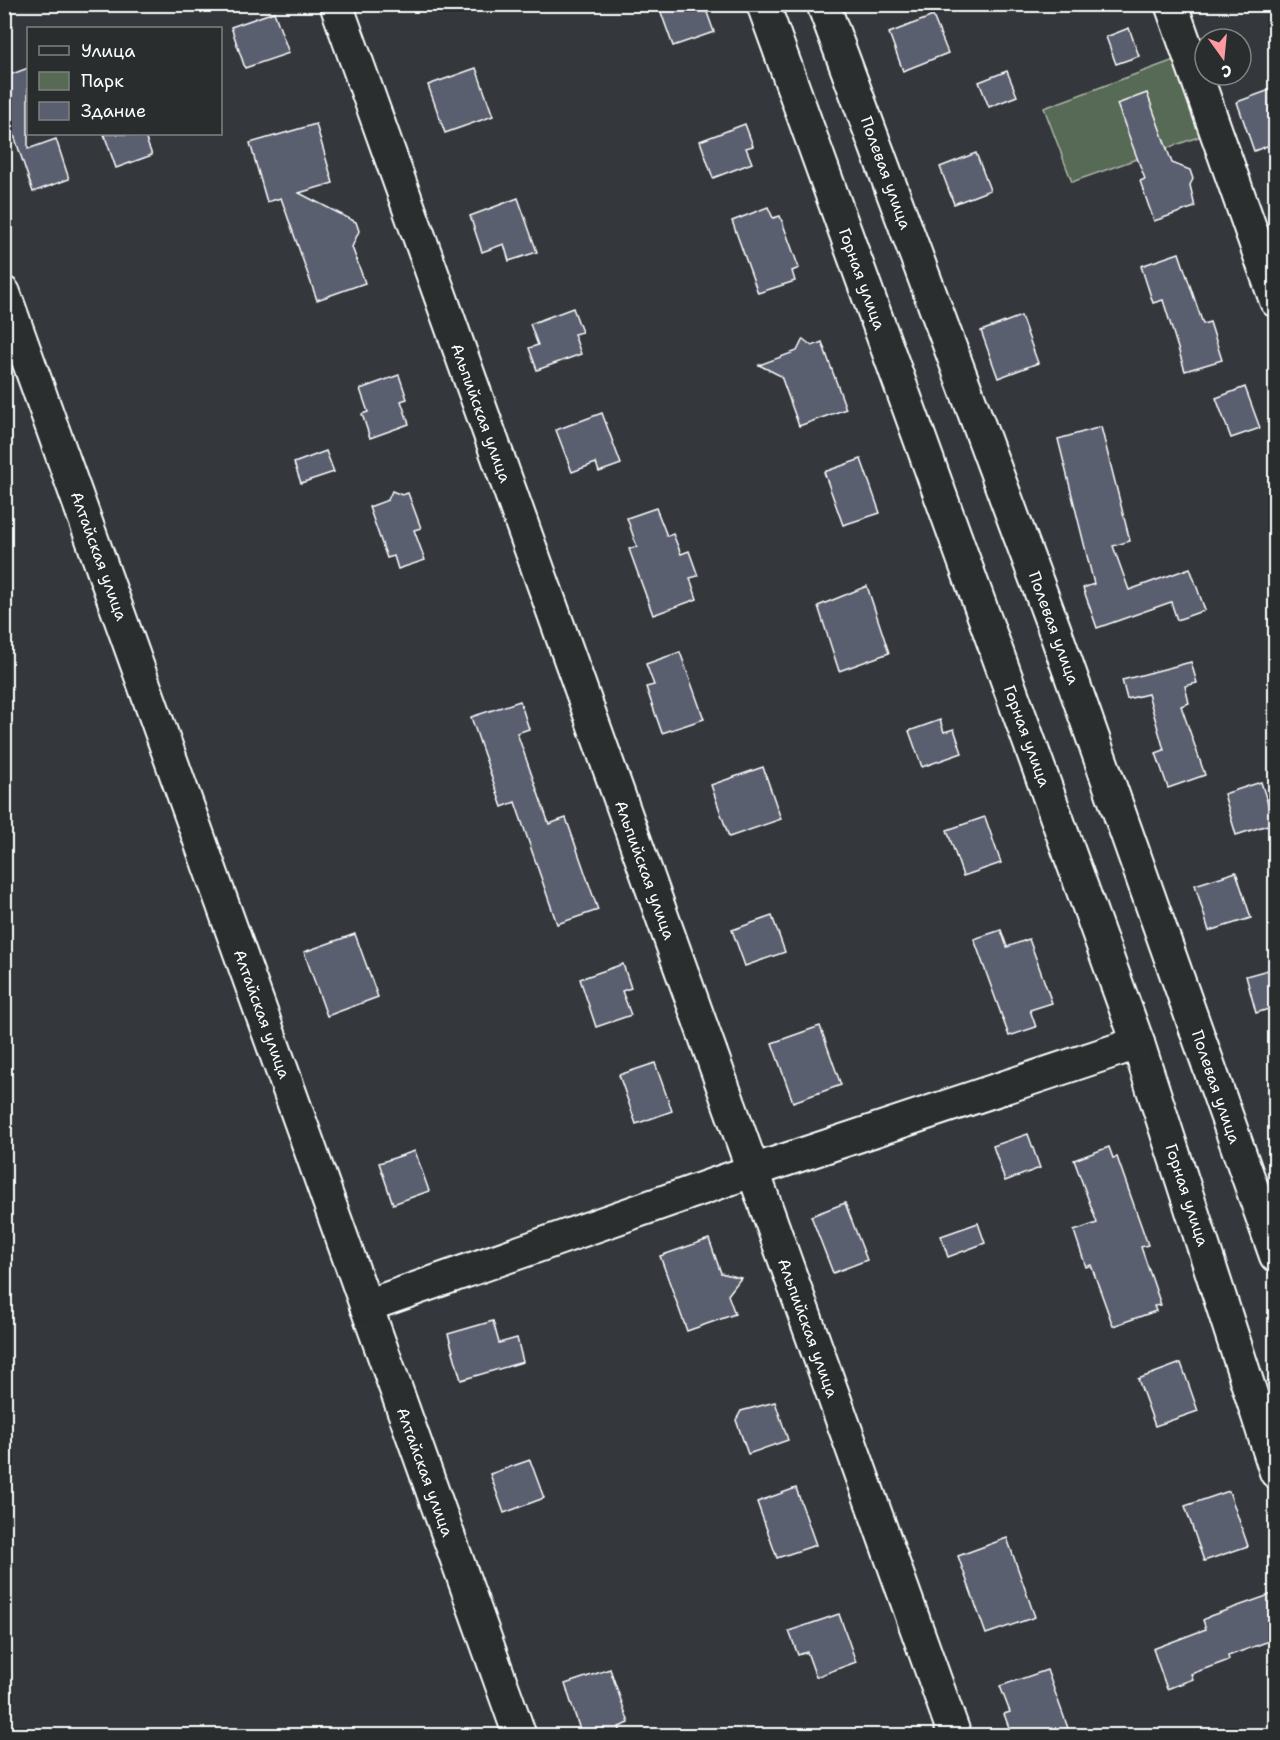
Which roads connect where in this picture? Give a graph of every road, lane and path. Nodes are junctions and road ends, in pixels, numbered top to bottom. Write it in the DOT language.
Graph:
graph roads {
  1 [pos="336,4"];
  2 [pos="763,4"];
  3 [pos="823,4"];
  4 [pos="1171,4"];
  5 [pos="4,293"];
  6 [pos="1275,302"];
  7 [pos="1138,1043"];
  8 [pos="752,1171"];
  9 [pos="1275,1256"];
  10 [pos="366,1306"];
  11 [pos="1275,1472"];
  12 [pos="520,1736"];
  13 [pos="955,1736"];
  1 -- 8 [label="street, Альпийская улица"];
  2 -- 7 [label="street, Горная улица"];
  3 -- 9 [label="street, Полевая улица"];
  4 -- 6 [label="street"];
  5 -- 10 [label="street, Алтайская улица"];
  7 -- 8 [label="street"];
  7 -- 11 [label="street, Горная улица"];
  8 -- 10 [label="street"];
  8 -- 13 [label="street, Альпийская улица"];
  10 -- 12 [label="street, Алтайская улица"];
}
